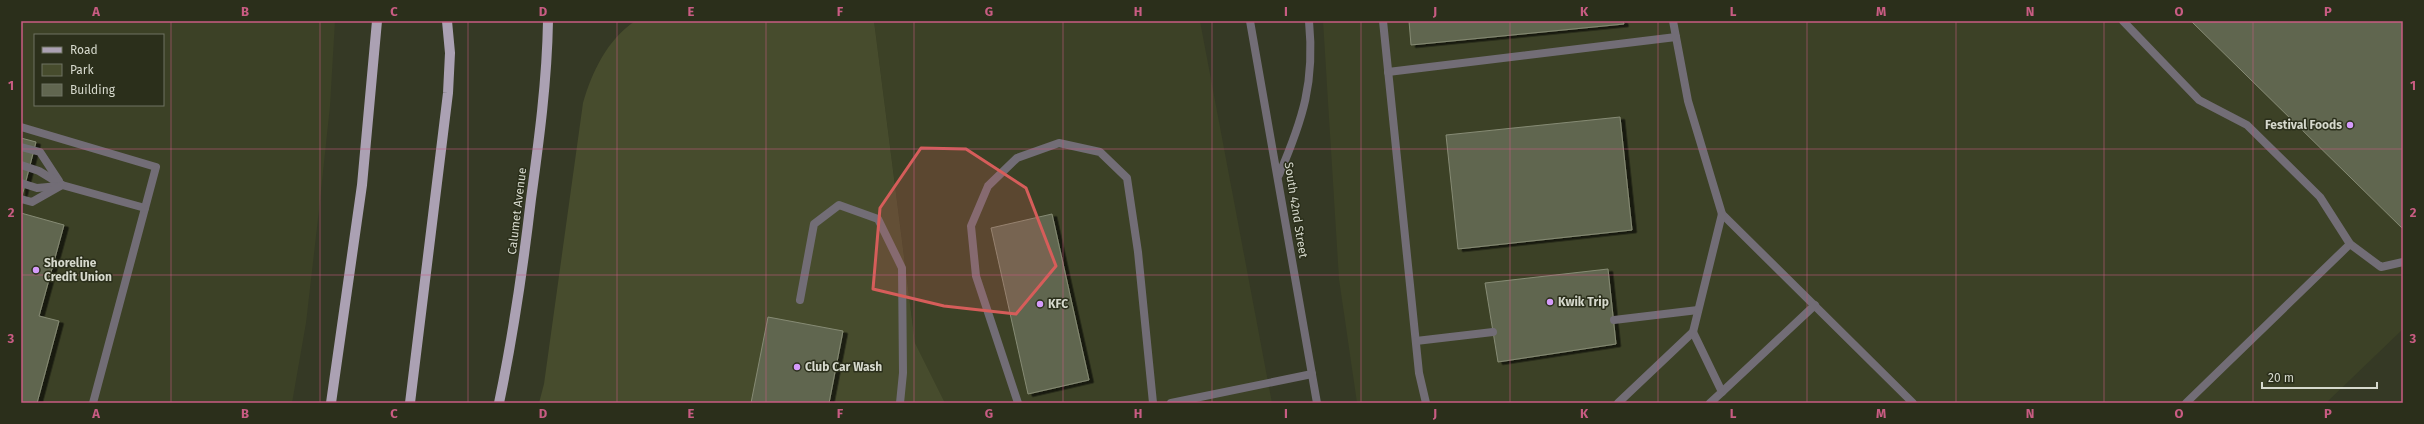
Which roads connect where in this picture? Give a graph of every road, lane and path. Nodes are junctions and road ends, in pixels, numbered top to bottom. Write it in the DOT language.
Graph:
graph roads {
  1 [pos="377,21"];
  2 [pos="447,21"];
  3 [pos="548,21"];
  4 [pos="1250,21"];
  5 [pos="1309,21"];
  6 [pos="1383,21"];
  7 [pos="1673,21"];
  8 [pos="2123,21"];
  9 [pos="1676,37"];
  10 [pos="1388,72"];
  11 [pos="21,127"];
  12 [pos="21,146"];
  13 [pos="21,166"];
  14 [pos="1278,176"];
  15 [pos="21,183"];
  16 [pos="62,186"];
  17 [pos="21,199"];
  18 [pos="145,208"];
  19 [pos="1722,214"];
  20 [pos="2350,244"];
  21 [pos="2403,262"];
  22 [pos="800,300"];
  23 [pos="1815,306"];
  24 [pos="1698,310"];
  25 [pos="1614,320"];
  26 [pos="1493,332"];
  27 [pos="1693,332"];
  28 [pos="1416,341"];
  29 [pos="1312,374"];
  30 [pos="1722,392"];
  31 [pos="93,403"];
  32 [pos="330,403"];
  33 [pos="410,403"];
  34 [pos="499,403"];
  35 [pos="900,403"];
  36 [pos="1018,403"];
  37 [pos="1153,403"];
  38 [pos="1171,403"];
  39 [pos="1317,403"];
  40 [pos="1426,403"];
  41 [pos="1618,403"];
  42 [pos="1710,403"];
  43 [pos="1913,403"];
  44 [pos="2186,403"];
  1 -- 32 [label="main road"];
  2 -- 33 [label="main road"];
  3 -- 34 [label="main road, Calumet Avenue"];
  4 -- 14 [label="street, South 42nd Street"];
  5 -- 14 [label="street"];
  6 -- 10 [label="street"];
  7 -- 9 [label="street"];
  8 -- 20 [label="street"];
  9 -- 10 [label="street"];
  9 -- 19 [label="street"];
  10 -- 28 [label="street"];
  11 -- 18 [label="street"];
  12 -- 16 [label="street"];
  13 -- 16 [label="street"];
  14 -- 29 [label="street, South 42nd Street"];
  15 -- 16 [label="street"];
  16 -- 17 [label="street"];
  16 -- 18 [label="street"];
  18 -- 31 [label="street"];
  19 -- 23 [label="street"];
  19 -- 24 [label="street"];
  20 -- 21 [label="street"];
  20 -- 44 [label="street"];
  22 -- 35 [label="street"];
  23 -- 30 [label="street"];
  23 -- 43 [label="street"];
  24 -- 25 [label="street"];
  24 -- 27 [label="street"];
  26 -- 28 [label="street"];
  27 -- 30 [label="street"];
  27 -- 41 [label="street"];
  28 -- 40 [label="street"];
  29 -- 38 [label="street"];
  29 -- 39 [label="street, South 42nd Street"];
  30 -- 42 [label="street"];
  36 -- 37 [label="street"];
}
